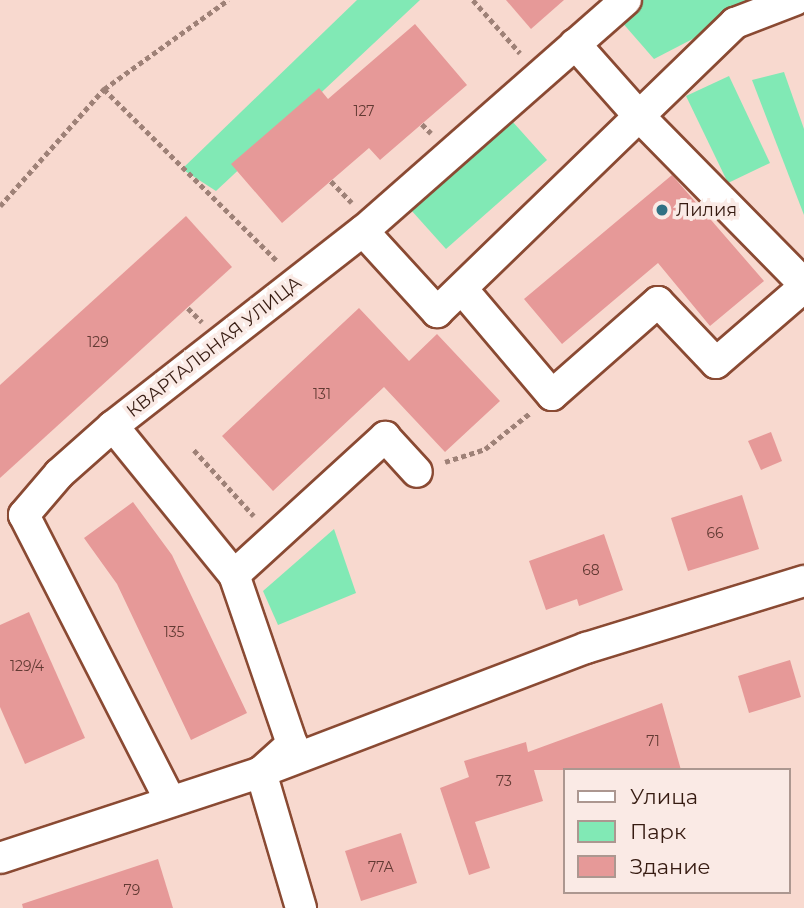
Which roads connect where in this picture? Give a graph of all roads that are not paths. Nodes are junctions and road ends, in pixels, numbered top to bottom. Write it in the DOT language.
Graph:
graph roads {
  1 [pos="626,0"];
  2 [pos="795,0"];
  3 [pos="575,44"];
  4 [pos="639,116"];
  5 [pos="362,231"];
  6 [pos="804,286"];
  7 [pos="462,289"];
  8 [pos="113,426"];
  9 [pos="417,471"];
  10 [pos="234,575"];
  11 [pos="804,581"];
  12 [pos="261,772"];
  13 [pos="170,800"];
  14 [pos="0,858"];
  15 [pos="301,908"];
  1 -- 3 [label="street, КВАРТАЛЬНАЯ УЛИЦА"];
  2 -- 4 [label="street"];
  3 -- 4 [label="street"];
  3 -- 5 [label="street, КВАРТАЛЬНАЯ УЛИЦА"];
  4 -- 6 [label="street"];
  4 -- 7 [label="street"];
  5 -- 7 [label="street"];
  5 -- 8 [label="street, КВАРТАЛЬНАЯ УЛИЦА"];
  6 -- 7 [label="street"];
  8 -- 10 [label="street, КВАРТАЛЬНАЯ УЛИЦА"];
  8 -- 13 [label="street"];
  9 -- 10 [label="street"];
  10 -- 12 [label="street, КВАРТАЛЬНАЯ УЛИЦА"];
  11 -- 12 [label="street, КВАРТАЛЬНАЯ УЛИЦА"];
  12 -- 13 [label="street, КВАРТАЛЬНАЯ УЛИЦА"];
  12 -- 15 [label="street"];
  13 -- 14 [label="street, КВАРТАЛЬНАЯ УЛИЦА"];
}
